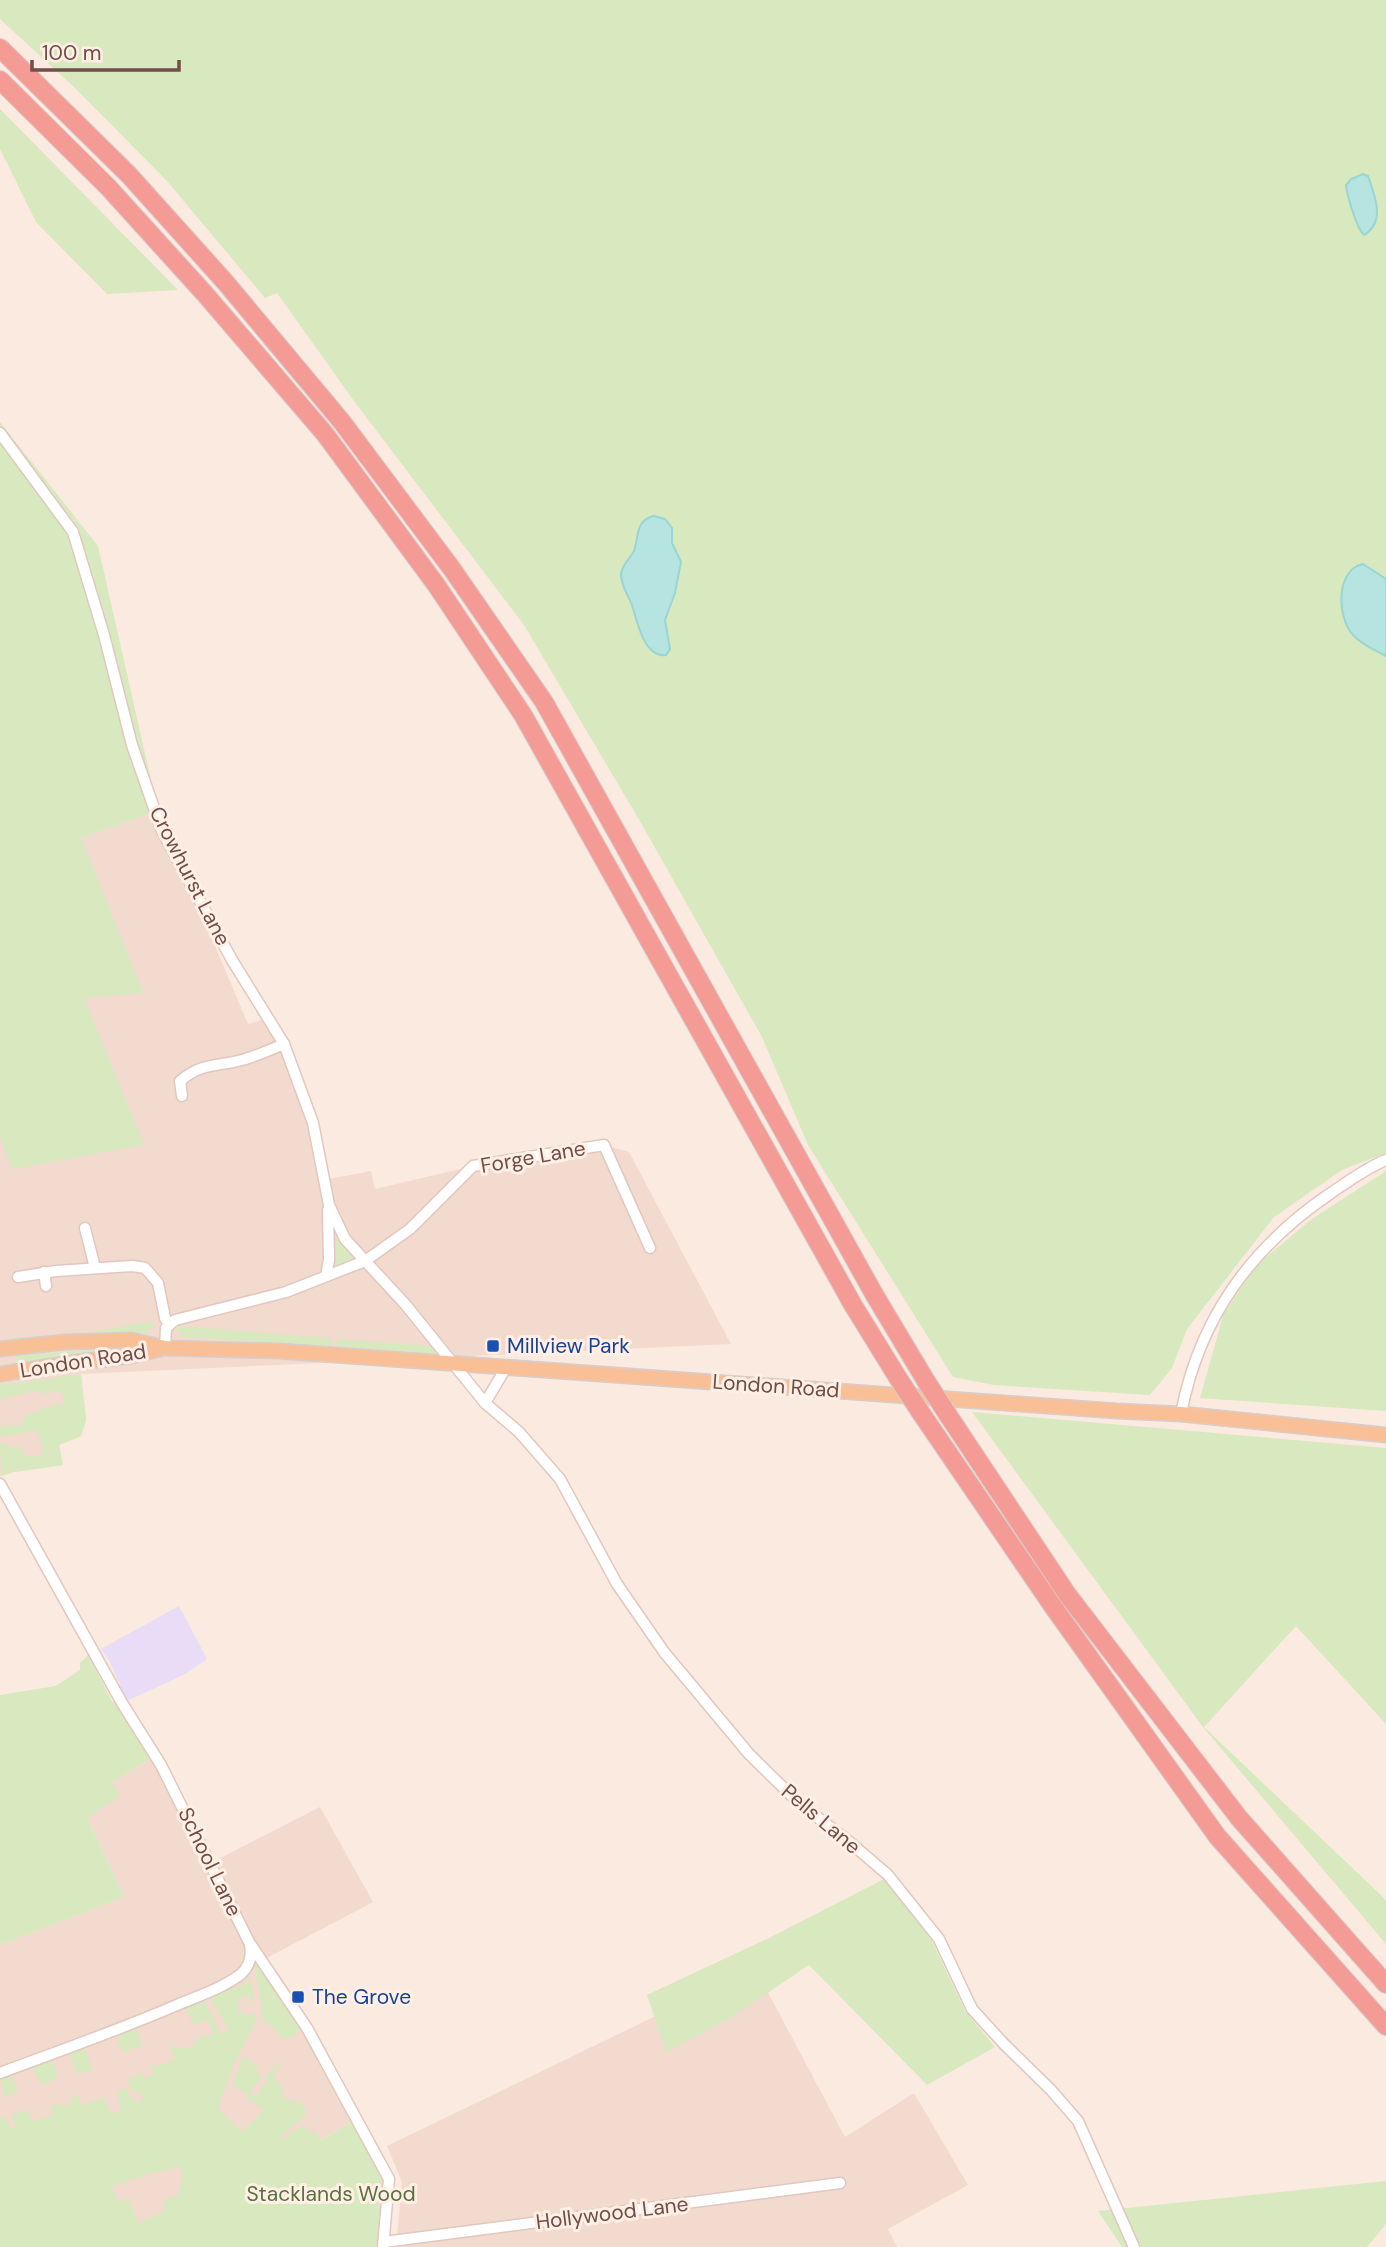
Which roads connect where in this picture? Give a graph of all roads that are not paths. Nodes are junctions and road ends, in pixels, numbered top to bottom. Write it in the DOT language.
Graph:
graph roads {
  1 [pos="0,48"];
  2 [pos="0,80"];
  3 [pos="0,433"];
  4 [pos="284,1044"];
  5 [pos="182,1096"];
  6 [pos="1386,1160"];
  7 [pos="329,1205"];
  8 [pos="85,1228"];
  9 [pos="650,1248"];
  10 [pos="365,1261"];
  11 [pos="95,1268"];
  12 [pos="44,1272"];
  13 [pos="326,1276"];
  14 [pos="18,1277"];
  15 [pos="46,1286"];
  16 [pos="169,1324"];
  17 [pos="165,1348"];
  18 [pos="0,1349"];
  19 [pos="453,1363"];
  20 [pos="507,1366"];
  21 [pos="1,1374"];
  22 [pos="485,1403"];
  23 [pos="1181,1414"];
  24 [pos="1386,1435"];
  25 [pos="0,1484"];
  26 [pos="249,1942"];
  27 [pos="1386,1984"];
  28 [pos="1386,2026"];
  29 [pos="0,2073"];
  30 [pos="840,2183"];
  31 [pos="384,2244"];
  32 [pos="1134,2247"];
  1 -- 27 [label="highway, bridge"];
  2 -- 28 [label="highway, bridge"];
  3 -- 4 [label="street, Crowhurst Lane"];
  4 -- 5 [label="street"];
  4 -- 7 [label="street, Crowhurst Lane"];
  6 -- 23 [label="street"];
  7 -- 10 [label="street, Crowhurst Lane"];
  7 -- 13 [label="street, Crowhurst Lane"];
  8 -- 11 [label="street"];
  9 -- 10 [label="street, Forge Lane"];
  10 -- 13 [label="street, Forge Lane"];
  10 -- 19 [label="street, Crowhurst Lane"];
  11 -- 12 [label="street"];
  11 -- 16 [label="street"];
  12 -- 14 [label="street"];
  12 -- 15 [label="street"];
  13 -- 16 [label="street, Forge Lane"];
  16 -- 17 [label="street"];
  17 -- 18 [label="main road, London Road"];
  17 -- 19 [label="main road, London Road"];
  17 -- 21 [label="main road, London Road"];
  19 -- 20 [label="main road, London Road"];
  19 -- 22 [label="street, Pells Lane"];
  20 -- 22 [label="street"];
  20 -- 23 [label="main road, London Road"];
  22 -- 32 [label="street, Pells Lane"];
  23 -- 24 [label="main road, London Road"];
  25 -- 26 [label="street, School Lane"];
  26 -- 29 [label="street"];
  26 -- 31 [label="street, School Lane"];
  30 -- 31 [label="street, Hollywood Lane"];
}
